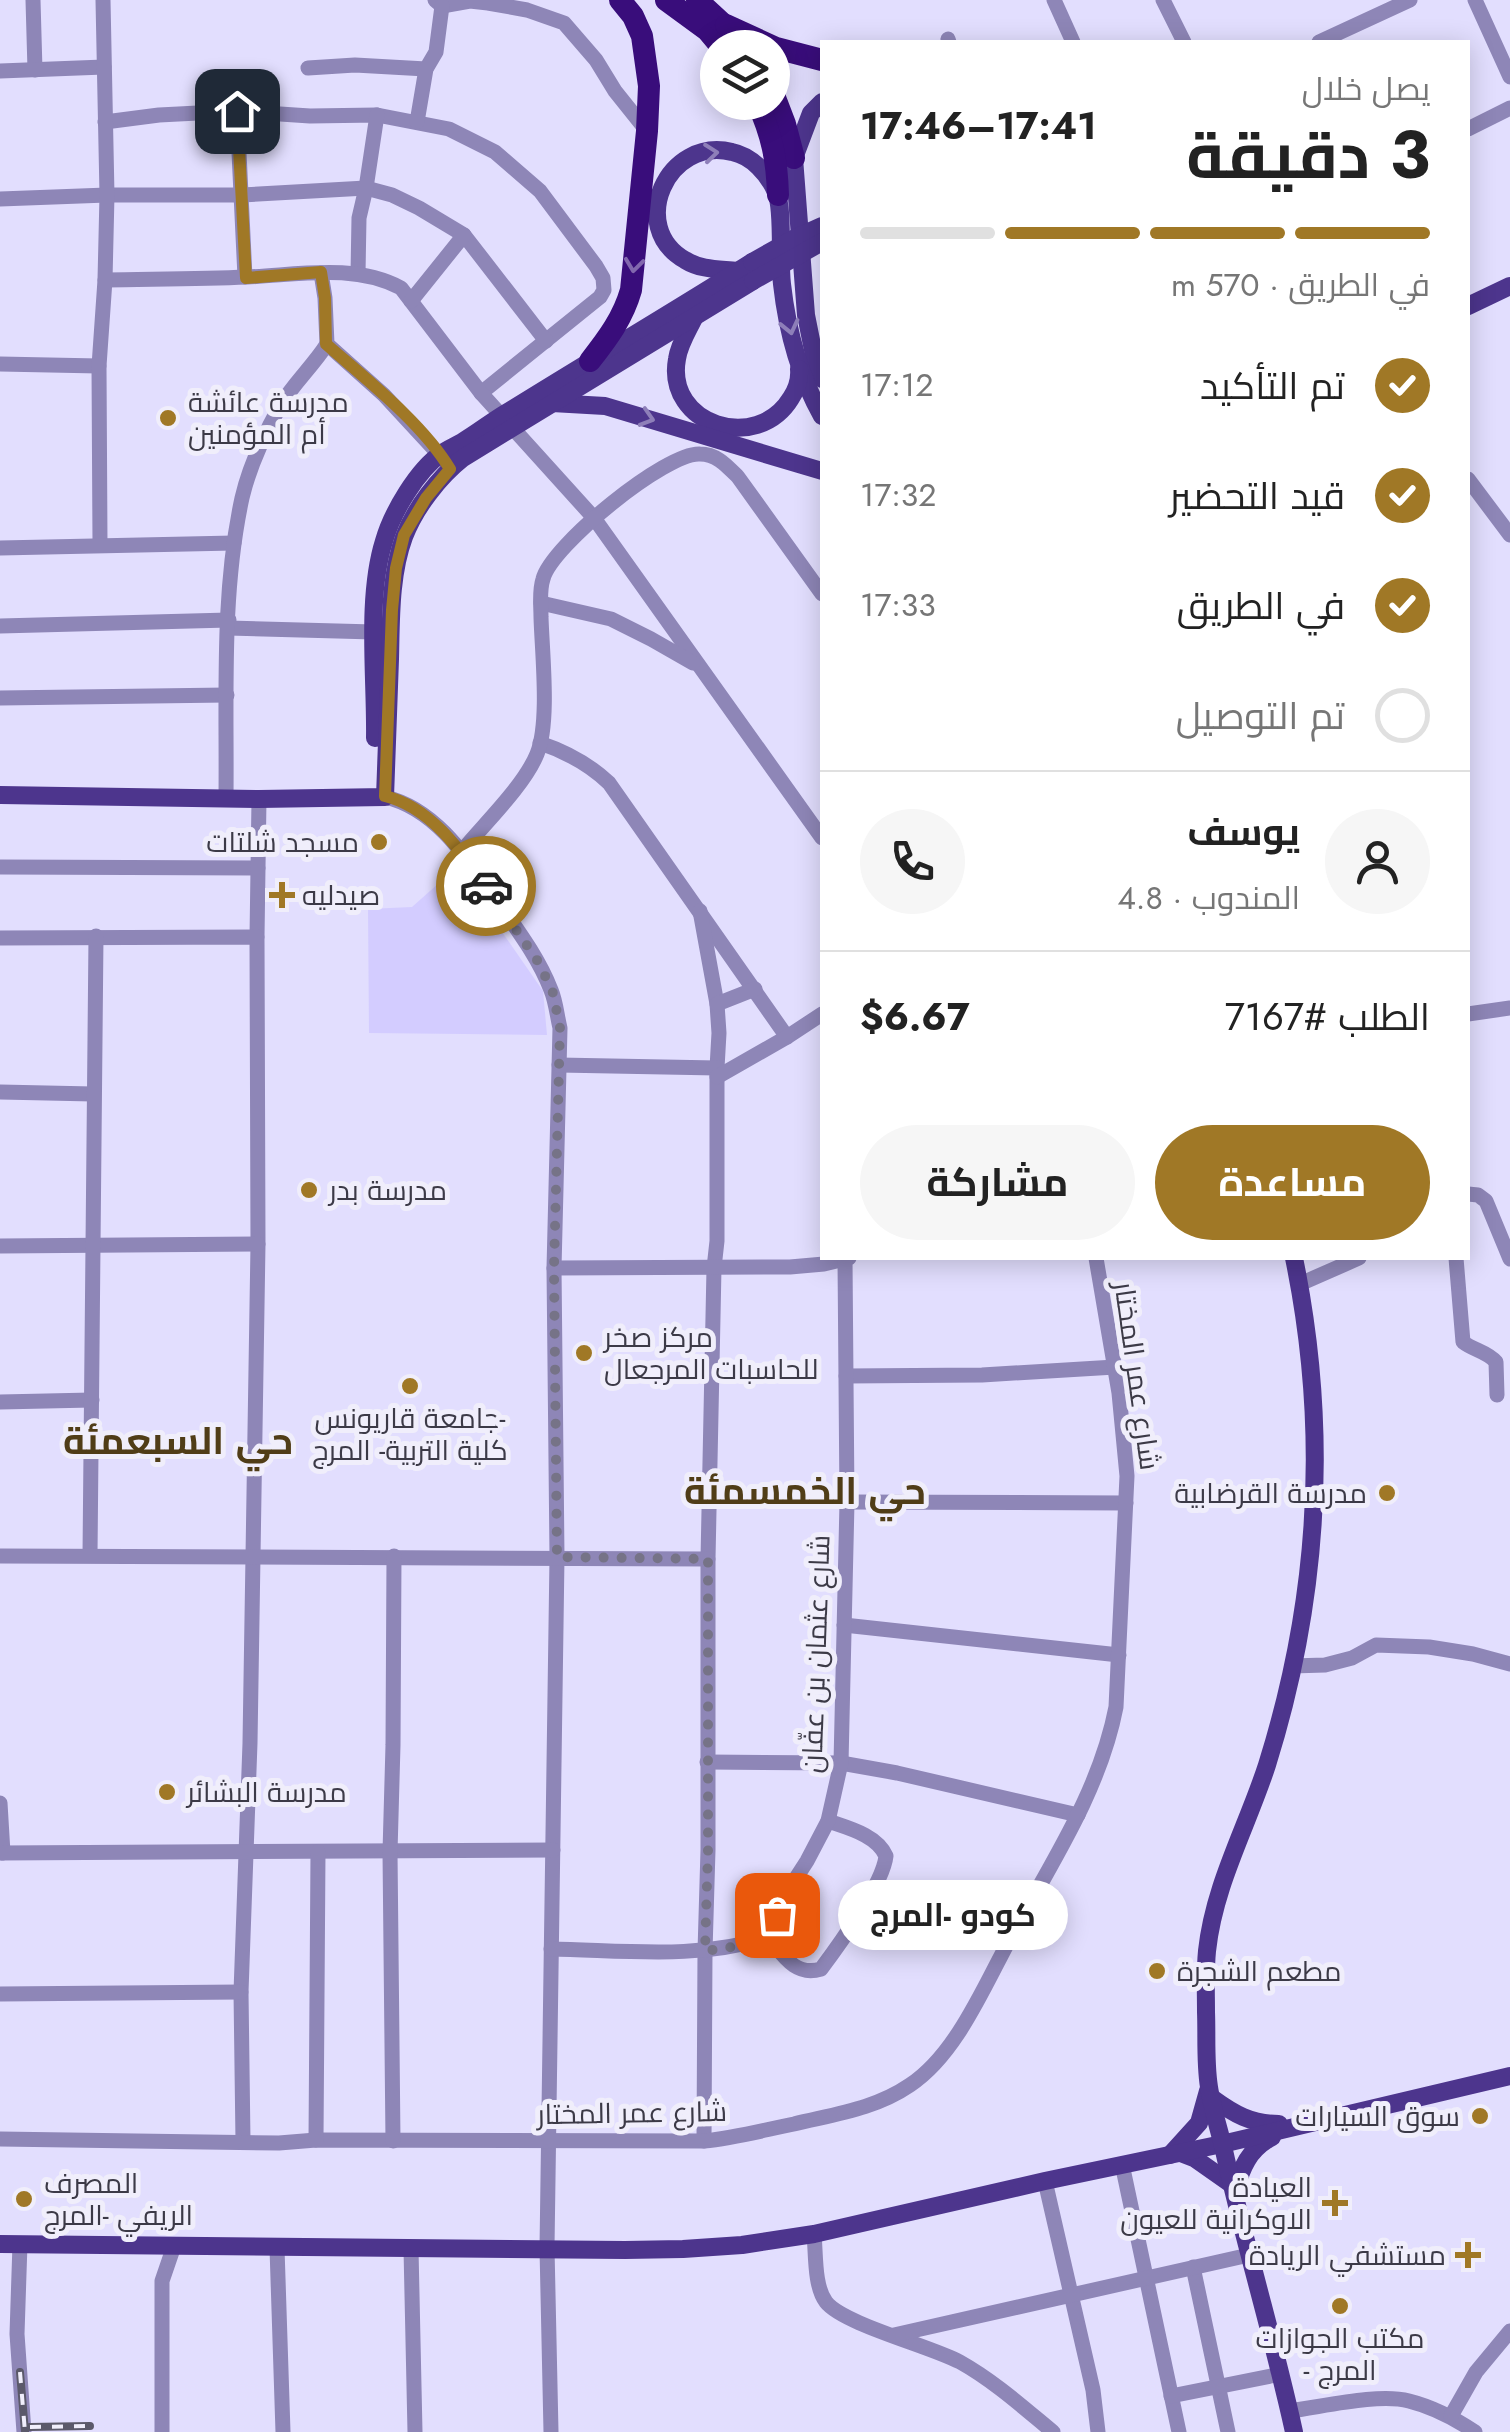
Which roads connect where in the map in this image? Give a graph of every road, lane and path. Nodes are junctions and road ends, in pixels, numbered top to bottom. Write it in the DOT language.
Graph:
graph roads {
  1 [pos="33,0"];
  2 [pos="103,0"];
  3 [pos="620,0"];
  4 [pos="666,0"];
  5 [pos="697,0"];
  6 [pos="1054,0"];
  7 [pos="1163,0"];
  8 [pos="1410,0"];
  9 [pos="1476,0"];
  10 [pos="439,3"];
  11 [pos="720,23"];
  12 [pos="1072,40"];
  13 [pos="1183,40"];
  14 [pos="1323,40"];
  15 [pos="820,59"];
  16 [pos="104,67"];
  17 [pos="308,68"];
  18 [pos="426,69"];
  19 [pos="34,70"];
  20 [pos="0,72"];
  21 [pos="1510,78"];
  22 [pos="820,104"];
  23 [pos="1510,108"];
  24 [pos="237,111"];
  25 [pos="377,114"];
  26 [pos="765,120"];
  27 [pos="783,120"];
  28 [pos="106,122"];
  29 [pos="417,122"];
  30 [pos="1470,128"];
  31 [pos="648,131"];
  32 [pos="794,158"];
  33 [pos="366,188"];
  34 [pos="107,195"];
  35 [pos="242,195"];
  36 [pos="778,195"];
  37 [pos="0,199"];
  38 [pos="820,227"];
  39 [pos="464,235"];
  40 [pos="820,243"];
  41 [pos="748,271"];
  42 [pos="321,272"];
  43 [pos="1510,272"];
  44 [pos="358,274"];
  45 [pos="246,278"];
  46 [pos="106,280"];
  47 [pos="1510,286"];
  48 [pos="1470,291"];
  49 [pos="411,301"];
  50 [pos="1470,305"];
  51 [pos="806,315"];
  52 [pos="695,316"];
  53 [pos="820,335"];
  54 [pos="546,342"];
  55 [pos="326,344"];
  56 [pos="590,362"];
  57 [pos="799,363"];
  58 [pos="0,364"];
  59 [pos="99,366"];
  60 [pos="820,372"];
  61 [pos="481,393"];
  62 [pos="552,402"];
  63 [pos="820,411"];
  64 [pos="508,421"];
  65 [pos="445,461"];
  66 [pos="820,470"];
  67 [pos="1470,482"];
  68 [pos="594,518"];
  69 [pos="1510,535"];
  70 [pos="234,543"];
  71 [pos="100,544"];
  72 [pos="0,548"];
  73 [pos="820,591"];
  74 [pos="541,602"];
  75 [pos="228,624"];
  76 [pos="0,626"];
  77 [pos="374,632"];
  78 [pos="702,669"];
  79 [pos="228,695"];
  80 [pos="0,698"];
  81 [pos="540,743"];
  82 [pos="0,796"];
  83 [pos="226,797"];
  84 [pos="380,797"];
  85 [pos="260,799"];
  86 [pos="820,835"];
  87 [pos="462,851"];
  88 [pos="0,867"];
  89 [pos="258,868"];
  90 [pos="700,911"];
  91 [pos="96,936"];
  92 [pos="257,937"];
  93 [pos="0,938"];
  94 [pos="754,989"];
  95 [pos="718,1004"];
  96 [pos="1510,1008"];
  97 [pos="1470,1014"];
  98 [pos="820,1015"];
  99 [pos="788,1037"];
  100 [pos="559,1065"];
  101 [pos="717,1072"];
  102 [pos="0,1092"];
  103 [pos="93,1094"];
  104 [pos="1470,1194"];
  105 [pos="258,1244"];
  106 [pos="0,1246"];
  107 [pos="92,1246"];
  108 [pos="1510,1259"];
  109 [pos="839,1260"];
  110 [pos="847,1260"];
  111 [pos="1096,1260"];
  112 [pos="1294,1260"];
  113 [pos="1354,1260"];
  114 [pos="1456,1260"];
  115 [pos="554,1268"];
  116 [pos="714,1268"];
  117 [pos="1300,1284"];
  118 [pos="1114,1368"];
  119 [pos="846,1376"];
  120 [pos="1497,1395"];
  121 [pos="92,1400"];
  122 [pos="0,1402"];
  123 [pos="847,1502"];
  124 [pos="1126,1503"];
  125 [pos="90,1555"];
  126 [pos="0,1556"];
  127 [pos="252,1556"];
  128 [pos="394,1556"];
  129 [pos="557,1557"];
  130 [pos="708,1559"];
  131 [pos="844,1625"];
  132 [pos="1119,1655"];
  133 [pos="1510,1664"];
  134 [pos="1292,1666"];
  135 [pos="707,1762"];
  136 [pos="841,1762"];
  137 [pos="0,1803"];
  138 [pos="1078,1815"];
  139 [pos="828,1821"];
  140 [pos="554,1850"];
  141 [pos="244,1852"];
  142 [pos="318,1852"];
  143 [pos="390,1852"];
  144 [pos="2,1853"];
  145 [pos="768,1938"];
  146 [pos="552,1949"];
  147 [pos="705,1951"];
  148 [pos="241,1992"];
  149 [pos="0,1994"];
  150 [pos="1510,2076"];
  151 [pos="1210,2092"];
  152 [pos="1292,2127"];
  153 [pos="0,2139"];
  154 [pos="316,2140"];
  155 [pos="549,2140"];
  156 [pos="393,2141"];
  157 [pos="704,2141"];
  158 [pos="243,2142"];
  159 [pos="1222,2144"];
  160 [pos="1175,2154"];
  161 [pos="1122,2164"];
  162 [pos="1045,2181"];
  163 [pos="1232,2190"];
  164 [pos="814,2234"];
  165 [pos="0,2244"];
  166 [pos="20,2244"];
  167 [pos="174,2246"];
  168 [pos="277,2248"];
  169 [pos="548,2248"];
  170 [pos="411,2249"];
  171 [pos="1249,2255"];
  172 [pos="1193,2268"];
  173 [pos="1146,2277"];
  174 [pos="1070,2295"];
  175 [pos="1510,2331"];
  176 [pos="894,2335"];
  177 [pos="1281,2374"];
  178 [pos="1219,2386"];
  179 [pos="1171,2396"];
  180 [pos="1289,2411"];
  181 [pos="1450,2416"];
  182 [pos="24,2432"];
  183 [pos="162,2432"];
  184 [pos="283,2432"];
  185 [pos="415,2432"];
  186 [pos="552,2432"];
  187 [pos="1053,2432"];
  188 [pos="1098,2432"];
  189 [pos="1179,2432"];
  190 [pos="1228,2432"];
  191 [pos="1294,2432"];
  192 [pos="1474,2432"];
  1 -- 19 [label="street"];
  2 -- 16 [label="street"];
  3 -- 31 [label="highway"];
  4 -- 11 [label="highway"];
  5 -- 11 [label="highway"];
  6 -- 12 [label="street"];
  7 -- 13 [label="street"];
  8 -- 14 [label="street"];
  9 -- 21 [label="street"];
  10 -- 18 [label="street"];
  10 -- 31 [label="street"];
  11 -- 15 [label="highway"];
  16 -- 19 [label="street"];
  16 -- 28 [label="street"];
  17 -- 18 [label="street"];
  18 -- 29 [label="street"];
  19 -- 20 [label="street"];
  22 -- 32 [label="main road"];
  23 -- 30 [label="street"];
  24 -- 25 [label="street"];
  24 -- 28 [label="street"];
  24 -- 35 [label="street"];
  25 -- 29 [label="street"];
  25 -- 33 [label="street"];
  26 -- 36 [label="highway"];
  27 -- 32 [label="highway"];
  28 -- 34 [label="street"];
  29 -- 54 [label="street"];
  31 -- 56 [label="highway, one-way"];
  32 -- 51 [label="main road"];
  33 -- 35 [label="street"];
  33 -- 39 [label="street"];
  33 -- 44 [label="street"];
  34 -- 35 [label="street"];
  34 -- 37 [label="street"];
  34 -- 46 [label="street"];
  35 -- 45 [label="street"];
  41 -- 36 [label="main road, one-way"];
  36 -- 57 [label="main road, one-way"];
  38 -- 41 [label="main road, bridge"];
  39 -- 49 [label="street"];
  39 -- 54 [label="street"];
  40 -- 41 [label="main road, bridge"];
  41 -- 52 [label="main road"];
  41 -- 56 [label="main road"];
  42 -- 44 [label="street"];
  42 -- 45 [label="street"];
  42 -- 55 [label="street"];
  43 -- 48 [label="main road"];
  44 -- 49 [label="street"];
  45 -- 46 [label="street"];
  46 -- 59 [label="street"];
  47 -- 50 [label="main road"];
  49 -- 61 [label="street"];
  51 -- 53 [label="main road"];
  51 -- 60 [label="main road"];
  52 -- 57 [label="main road"];
  52 -- 62 [label="main road"];
  54 -- 61 [label="street"];
  55 -- 65 [label="street"];
  55 -- 70 [label="street"];
  56 -- 64 [label="main road"];
  57 -- 63 [label="main road"];
  58 -- 59 [label="street"];
  59 -- 71 [label="street"];
  61 -- 64 [label="street"];
  62 -- 64 [label="main road"];
  62 -- 66 [label="main road, one-way"];
  64 -- 65 [label="main road"];
  64 -- 68 [label="street"];
  65 -- 77 [label="main road"];
  65 -- 84 [label="main road"];
  67 -- 69 [label="street"];
  68 -- 73 [label="street"];
  68 -- 74 [label="street"];
  68 -- 78 [label="street"];
  70 -- 71 [label="street"];
  70 -- 75 [label="street"];
  71 -- 72 [label="street"];
  74 -- 78 [label="street"];
  74 -- 81 [label="street"];
  75 -- 76 [label="street"];
  75 -- 77 [label="street"];
  75 -- 79 [label="street"];
  77 -- 84 [label="main road"];
  78 -- 86 [label="street"];
  79 -- 80 [label="street"];
  79 -- 83 [label="street"];
  81 -- 87 [label="street"];
  81 -- 90 [label="street"];
  82 -- 83 [label="main road"];
  83 -- 85 [label="main road"];
  84 -- 85 [label="main road"];
  84 -- 87 [label="street"];
  85 -- 89 [label="street"];
  87 -- 100 [label="street"];
  88 -- 89 [label="street"];
  89 -- 92 [label="street"];
  90 -- 94 [label="street"];
  90 -- 95 [label="street"];
  91 -- 92 [label="street"];
  91 -- 93 [label="street"];
  91 -- 103 [label="street"];
  92 -- 105 [label="street"];
  94 -- 95 [label="street"];
  94 -- 99 [label="street"];
  95 -- 101 [label="street"];
  96 -- 97 [label="street"];
  98 -- 99 [label="street"];
  99 -- 101 [label="street"];
  100 -- 101 [label="street"];
  100 -- 115 [label="street"];
  101 -- 116 [label="street"];
  102 -- 103 [label="street"];
  103 -- 107 [label="street"];
  104 -- 108 [label="street"];
  105 -- 107 [label="street"];
  105 -- 127 [label="street"];
  106 -- 107 [label="street"];
  107 -- 121 [label="street"];
  109 -- 116 [label="street"];
  110 -- 119 [label="street, شارع عثمان بن عفّان"];
  111 -- 118 [label="street, شارع عمر المختار"];
  112 -- 117 [label="main road"];
  113 -- 117 [label="street"];
  114 -- 120 [label="street"];
  115 -- 116 [label="street"];
  115 -- 129 [label="street"];
  116 -- 130 [label="street"];
  117 -- 134 [label="main road"];
  118 -- 119 [label="street"];
  118 -- 124 [label="street, شارع عمر المختار"];
  119 -- 123 [label="street, شارع عثمان بن عفّان"];
  121 -- 122 [label="street"];
  121 -- 125 [label="street"];
  123 -- 124 [label="street"];
  123 -- 131 [label="street, شارع عثمان بن عفّان"];
  124 -- 132 [label="street, شارع عمر المختار"];
  125 -- 126 [label="street"];
  125 -- 127 [label="street"];
  127 -- 128 [label="street"];
  127 -- 141 [label="street"];
  128 -- 129 [label="street"];
  128 -- 143 [label="street"];
  129 -- 130 [label="street"];
  129 -- 140 [label="street"];
  130 -- 135 [label="street"];
  131 -- 132 [label="street"];
  131 -- 136 [label="street, شارع عثمان بن عفّان"];
  132 -- 138 [label="street, شارع عمر المختار"];
  133 -- 134 [label="street"];
  134 -- 151 [label="main road"];
  135 -- 136 [label="street"];
  135 -- 147 [label="street"];
  136 -- 138 [label="street"];
  136 -- 139 [label="street, شارع عثمان بن عفّان"];
  137 -- 144 [label="street"];
  138 -- 157 [label="street, شارع عمر المختار"];
  139 -- 145 [label="street, شارع عثمان بن عفّان"];
  139 -- 145 [label="street"];
  140 -- 143 [label="street"];
  140 -- 146 [label="street"];
  141 -- 142 [label="street"];
  141 -- 144 [label="street"];
  141 -- 148 [label="street"];
  142 -- 143 [label="street"];
  142 -- 154 [label="street"];
  143 -- 156 [label="street"];
  145 -- 147 [label="street"];
  146 -- 147 [label="street"];
  146 -- 155 [label="street"];
  147 -- 157 [label="street"];
  148 -- 149 [label="street"];
  148 -- 158 [label="street"];
  150 -- 152 [label="main road"];
  151 -- 152 [label="main road"];
  151 -- 159 [label="main road"];
  151 -- 160 [label="main road"];
  152 -- 159 [label="main road"];
  152 -- 163 [label="main road"];
  153 -- 158 [label="street, شارع عمر المختار"];
  154 -- 156 [label="street, شارع عمر المختار"];
  154 -- 158 [label="street, شارع عمر المختار"];
  155 -- 156 [label="street, شارع عمر المختار"];
  155 -- 157 [label="street, شارع عمر المختار"];
  155 -- 169 [label="street"];
  159 -- 160 [label="main road"];
  159 -- 163 [label="main road"];
  160 -- 161 [label="main road"];
  160 -- 163 [label="main road"];
  161 -- 162 [label="main road"];
  161 -- 173 [label="street"];
  162 -- 164 [label="main road"];
  162 -- 174 [label="street"];
  163 -- 171 [label="main road"];
  164 -- 169 [label="main road"];
  164 -- 176 [label="street"];
  165 -- 166 [label="main road"];
  166 -- 167 [label="main road"];
  166 -- 182 [label="street"];
  167 -- 168 [label="main road"];
  167 -- 183 [label="street"];
  168 -- 170 [label="main road"];
  168 -- 184 [label="street"];
  169 -- 170 [label="main road"];
  169 -- 186 [label="street"];
  170 -- 185 [label="street"];
  171 -- 172 [label="street"];
  171 -- 177 [label="main road"];
  172 -- 173 [label="street"];
  172 -- 178 [label="street"];
  173 -- 174 [label="street"];
  173 -- 179 [label="street"];
  174 -- 176 [label="street"];
  174 -- 188 [label="street"];
  175 -- 181 [label="street"];
  176 -- 187 [label="street"];
  177 -- 178 [label="street"];
  177 -- 180 [label="main road"];
  178 -- 179 [label="street"];
  178 -- 190 [label="street"];
  179 -- 189 [label="street"];
  180 -- 181 [label="street"];
  180 -- 191 [label="main road"];
  181 -- 192 [label="street"];
}
